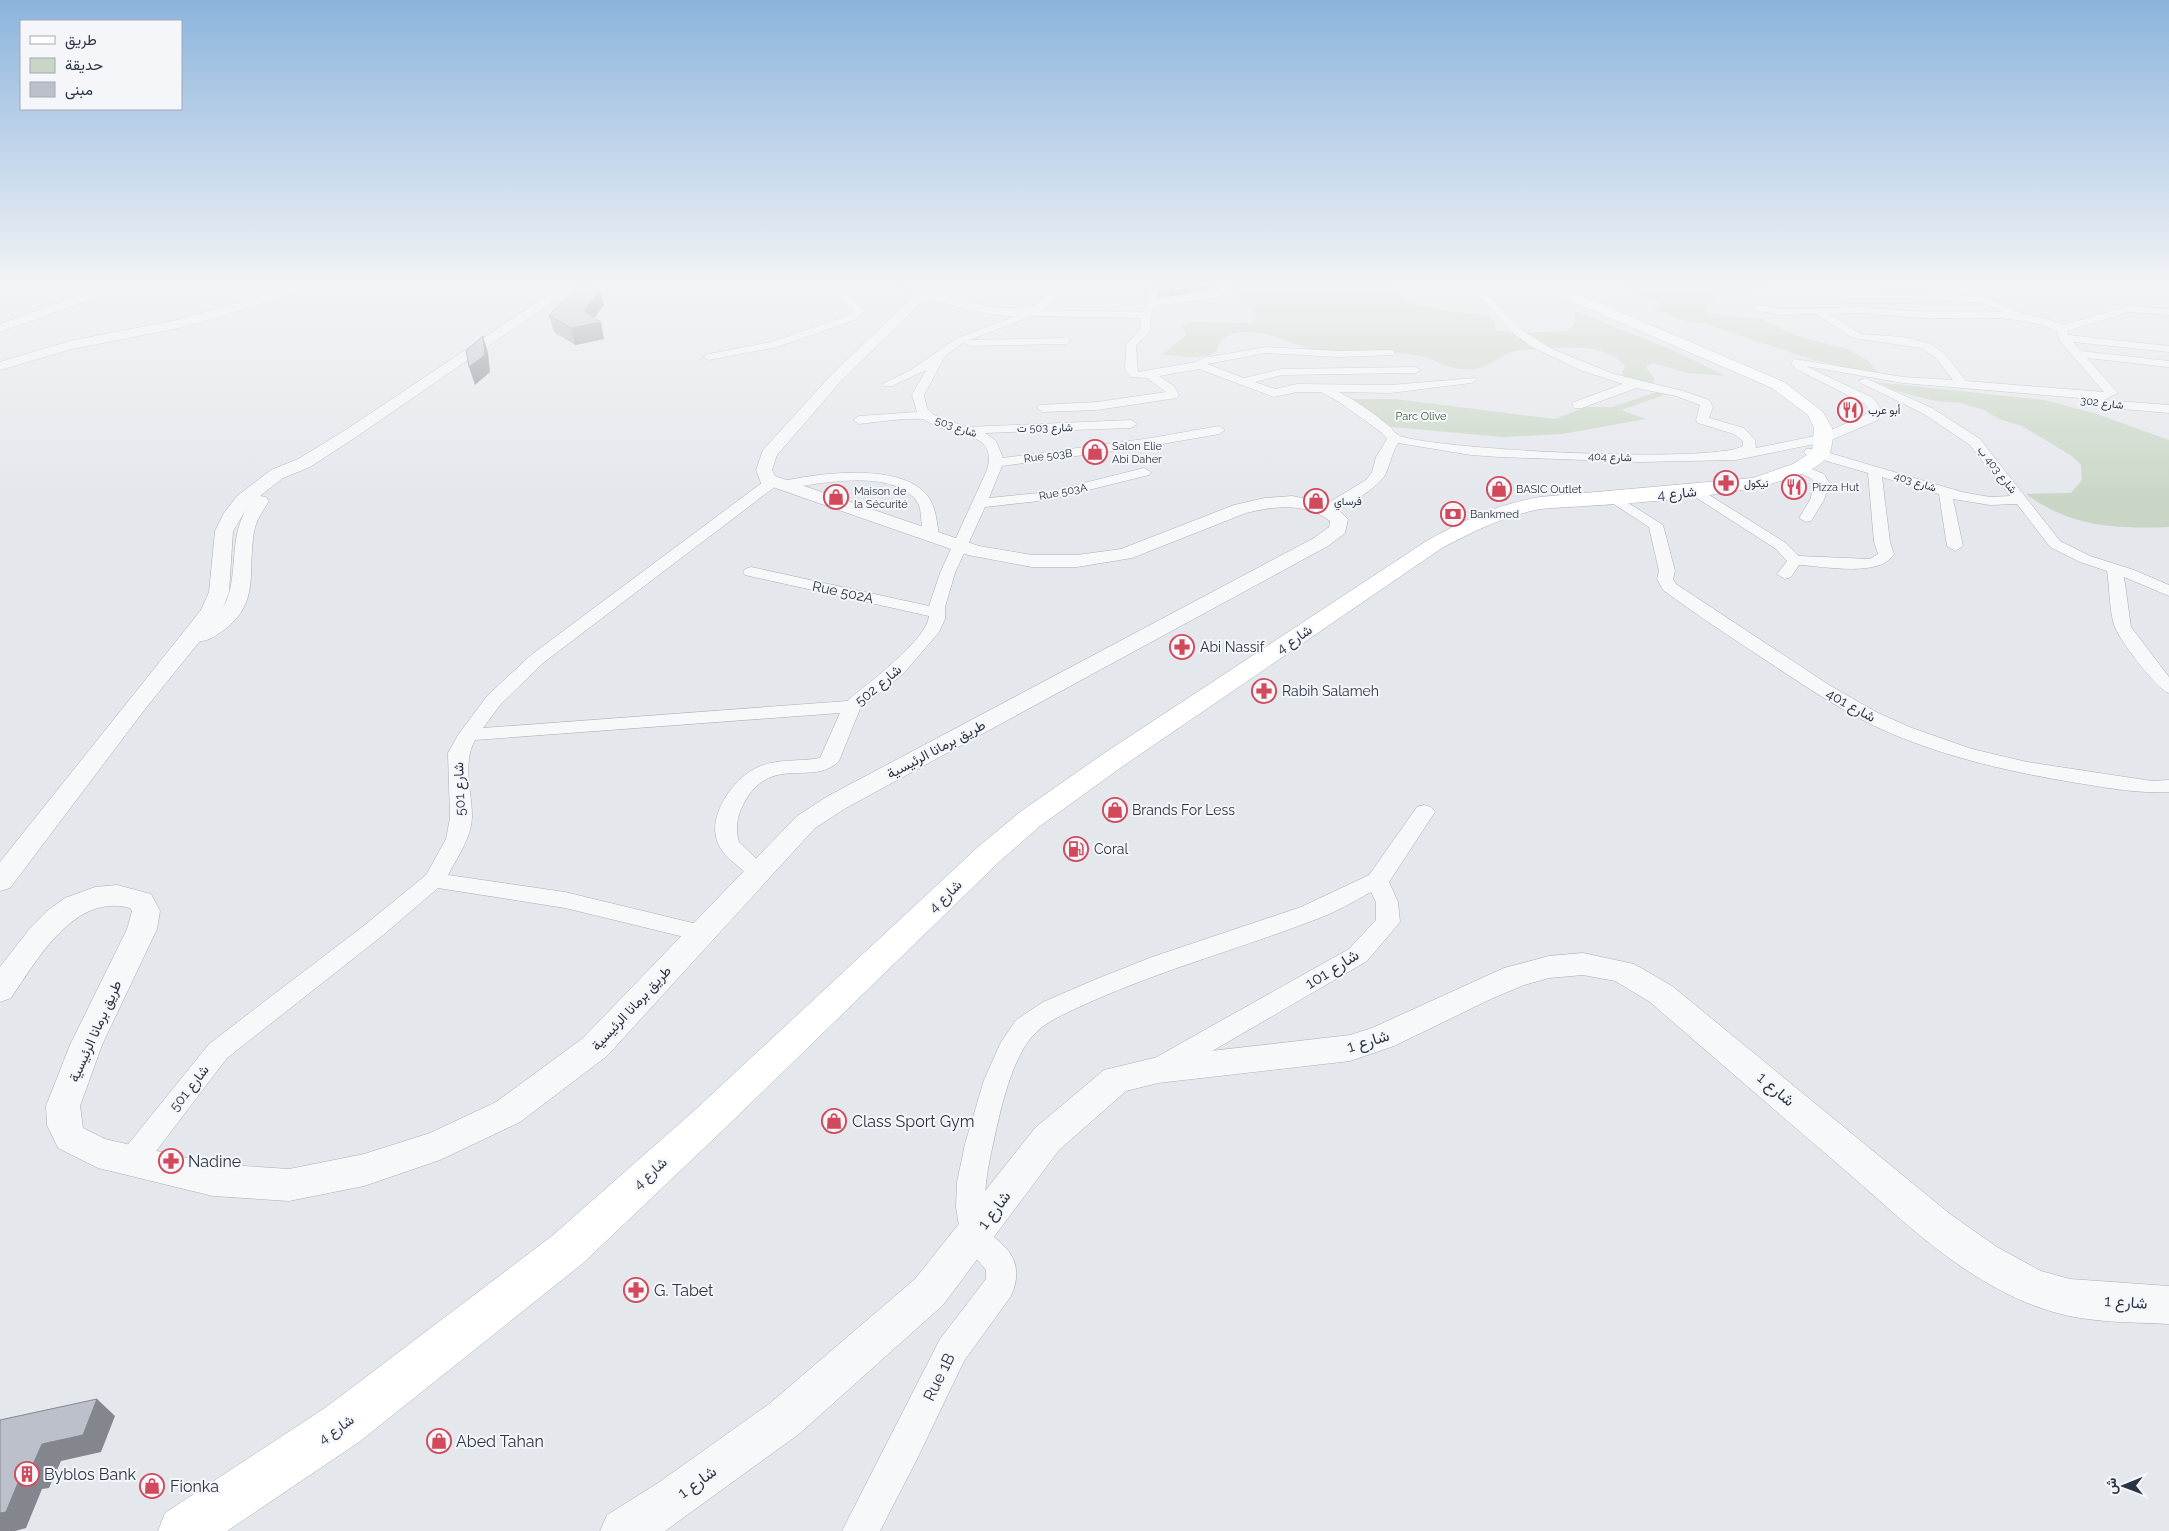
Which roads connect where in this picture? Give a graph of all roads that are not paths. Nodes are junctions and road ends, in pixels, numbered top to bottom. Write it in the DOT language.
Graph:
graph roads {
  1 [pos="32,356"];
  2 [pos="468,356"];
  3 [pos="712,356"];
  4 [pos="858,356"];
  5 [pos="937,356"];
  6 [pos="940,356"];
  7 [pos="1131,356"];
  8 [pos="1232,356"];
  9 [pos="1267,356"];
  10 [pos="1560,356"];
  11 [pos="1715,356"];
  12 [pos="1942,356"];
  13 [pos="2079,356"];
  14 [pos="2100,356"];
  15 [pos="709,357"];
  16 [pos="2169,364"];
  17 [pos="0,366"];
  18 [pos="1204,367"];
  19 [pos="1841,369"];
  20 [pos="1415,370"];
  21 [pos="1149,374"];
  22 [pos="1471,380"];
  23 [pos="1243,382"];
  24 [pos="888,384"];
  25 [pos="1635,384"];
  26 [pos="1962,385"];
  27 [pos="1323,388"];
  28 [pos="2022,389"];
  29 [pos="2037,390"];
  30 [pos="2112,393"];
  31 [pos="2135,394"];
  32 [pos="1578,405"];
  33 [pos="1043,408"];
  34 [pos="2169,409"];
  35 [pos="927,415"];
  36 [pos="2110,417"];
  37 [pos="859,420"];
  38 [pos="1130,424"];
  39 [pos="959,429"];
  40 [pos="1219,430"];
  41 [pos="1394,439"];
  42 [pos="1814,446"];
  43 [pos="1736,456"];
  44 [pos="996,463"];
  45 [pos="1874,470"];
  46 [pos="1144,472"];
  47 [pos="777,483"];
  48 [pos="1692,491"];
  49 [pos="1945,491"];
  50 [pos="1614,498"];
  51 [pos="2021,500"];
  52 [pos="981,503"];
  53 [pos="1328,509"];
  54 [pos="1806,518"];
  55 [pos="931,536"];
  56 [pos="960,546"];
  57 [pos="1956,546"];
  58 [pos="1795,560"];
  59 [pos="2114,568"];
  60 [pos="750,572"];
  61 [pos="1785,574"];
  62 [pos="2169,591"];
  63 [pos="935,612"];
  64 [pos="2169,688"];
  65 [pos="852,706"];
  66 [pos="468,735"];
  67 [pos="2169,786"];
  68 [pos="1424,812"];
  69 [pos="758,871"];
  70 [pos="434,880"];
  71 [pos="1377,880"];
  72 [pos="0,881"];
  73 [pos="701,933"];
  74 [pos="0,990"];
  75 [pos="1158,1070"];
  76 [pos="131,1162"];
  77 [pos="976,1234"];
  78 [pos="2169,1305"];
  79 [pos="182,1531"];
  80 [pos="624,1531"];
  81 [pos="860,1531"];
  1 -- 17 [label="street"];
  2 -- 72 [label="street"];
  3 -- 15 [label="street"];
  4 -- 47 [label="street"];
  5 -- 24 [label="street"];
  6 -- 35 [label="street, شارع 503"];
  7 -- 21 [label="street"];
  8 -- 18 [label="street"];
  9 -- 18 [label="street"];
  10 -- 25 [label="street"];
  11 -- 42 [label="main road"];
  12 -- 26 [label="street"];
  13 -- 30 [label="street"];
  14 -- 16 [label="street"];
  18 -- 21 [label="street"];
  18 -- 23 [label="street"];
  19 -- 26 [label="street"];
  19 -- 42 [label="street, شارع 404"];
  19 -- 51 [label="street, شارع 403 ب"];
  20 -- 23 [label="street"];
  21 -- 33 [label="street"];
  22 -- 27 [label="street"];
  23 -- 27 [label="street"];
  25 -- 32 [label="street"];
  25 -- 43 [label="street"];
  26 -- 28 [label="street"];
  27 -- 41 [label="street"];
  28 -- 29 [label="street"];
  28 -- 36 [label="street"];
  29 -- 30 [label="street"];
  29 -- 34 [label="street, شارع 302"];
  30 -- 31 [label="street"];
  35 -- 37 [label="street"];
  35 -- 39 [label="street, شارع 503"];
  38 -- 39 [label="street, شارع 503 ت"];
  39 -- 44 [label="street, شارع 503"];
  40 -- 44 [label="street, Rue 503B"];
  41 -- 43 [label="street, شارع 404"];
  41 -- 53 [label="street"];
  42 -- 43 [label="street, شارع 404"];
  42 -- 45 [label="street, شارع 403"];
  42 -- 48 [label="main road, شارع 4"];
  42 -- 54 [label="street"];
  44 -- 52 [label="street"];
  45 -- 49 [label="street, شارع 403"];
  45 -- 58 [label="street"];
  46 -- 52 [label="street, Rue 503A"];
  47 -- 55 [label="street"];
  47 -- 55 [label="street"];
  47 -- 66 [label="street, شارع 501"];
  48 -- 50 [label="main road, شارع 4"];
  48 -- 58 [label="street"];
  49 -- 51 [label="street, شارع 403"];
  49 -- 57 [label="street"];
  50 -- 67 [label="street, شارع 401"];
  50 -- 79 [label="main road, شارع 4"];
  51 -- 59 [label="street, شارع 403 ب"];
  52 -- 56 [label="street"];
  53 -- 56 [label="street"];
  53 -- 69 [label="street, طريق برمانا الرئيسية"];
  55 -- 56 [label="street"];
  56 -- 63 [label="street, شارع 502"];
  58 -- 61 [label="street"];
  59 -- 62 [label="street, شارع 403 ب"];
  59 -- 64 [label="street"];
  60 -- 63 [label="street, Rue 502A"];
  63 -- 65 [label="street, شارع 502"];
  65 -- 66 [label="street"];
  65 -- 69 [label="street, شارع 502"];
  66 -- 70 [label="street, شارع 501"];
  68 -- 71 [label="street"];
  69 -- 73 [label="street, طريق برمانا الرئيسية"];
  70 -- 73 [label="street"];
  70 -- 76 [label="street, شارع 501"];
  71 -- 75 [label="street, شارع 101"];
  71 -- 77 [label="street"];
  73 -- 76 [label="street, طريق برمانا الرئيسية"];
  74 -- 76 [label="street, طريق برمانا الرئيسية"];
  75 -- 77 [label="street, شارع 1"];
  75 -- 78 [label="street, شارع 1"];
  77 -- 80 [label="street, شارع 1"];
  77 -- 81 [label="street, Rue 1B"];
}
